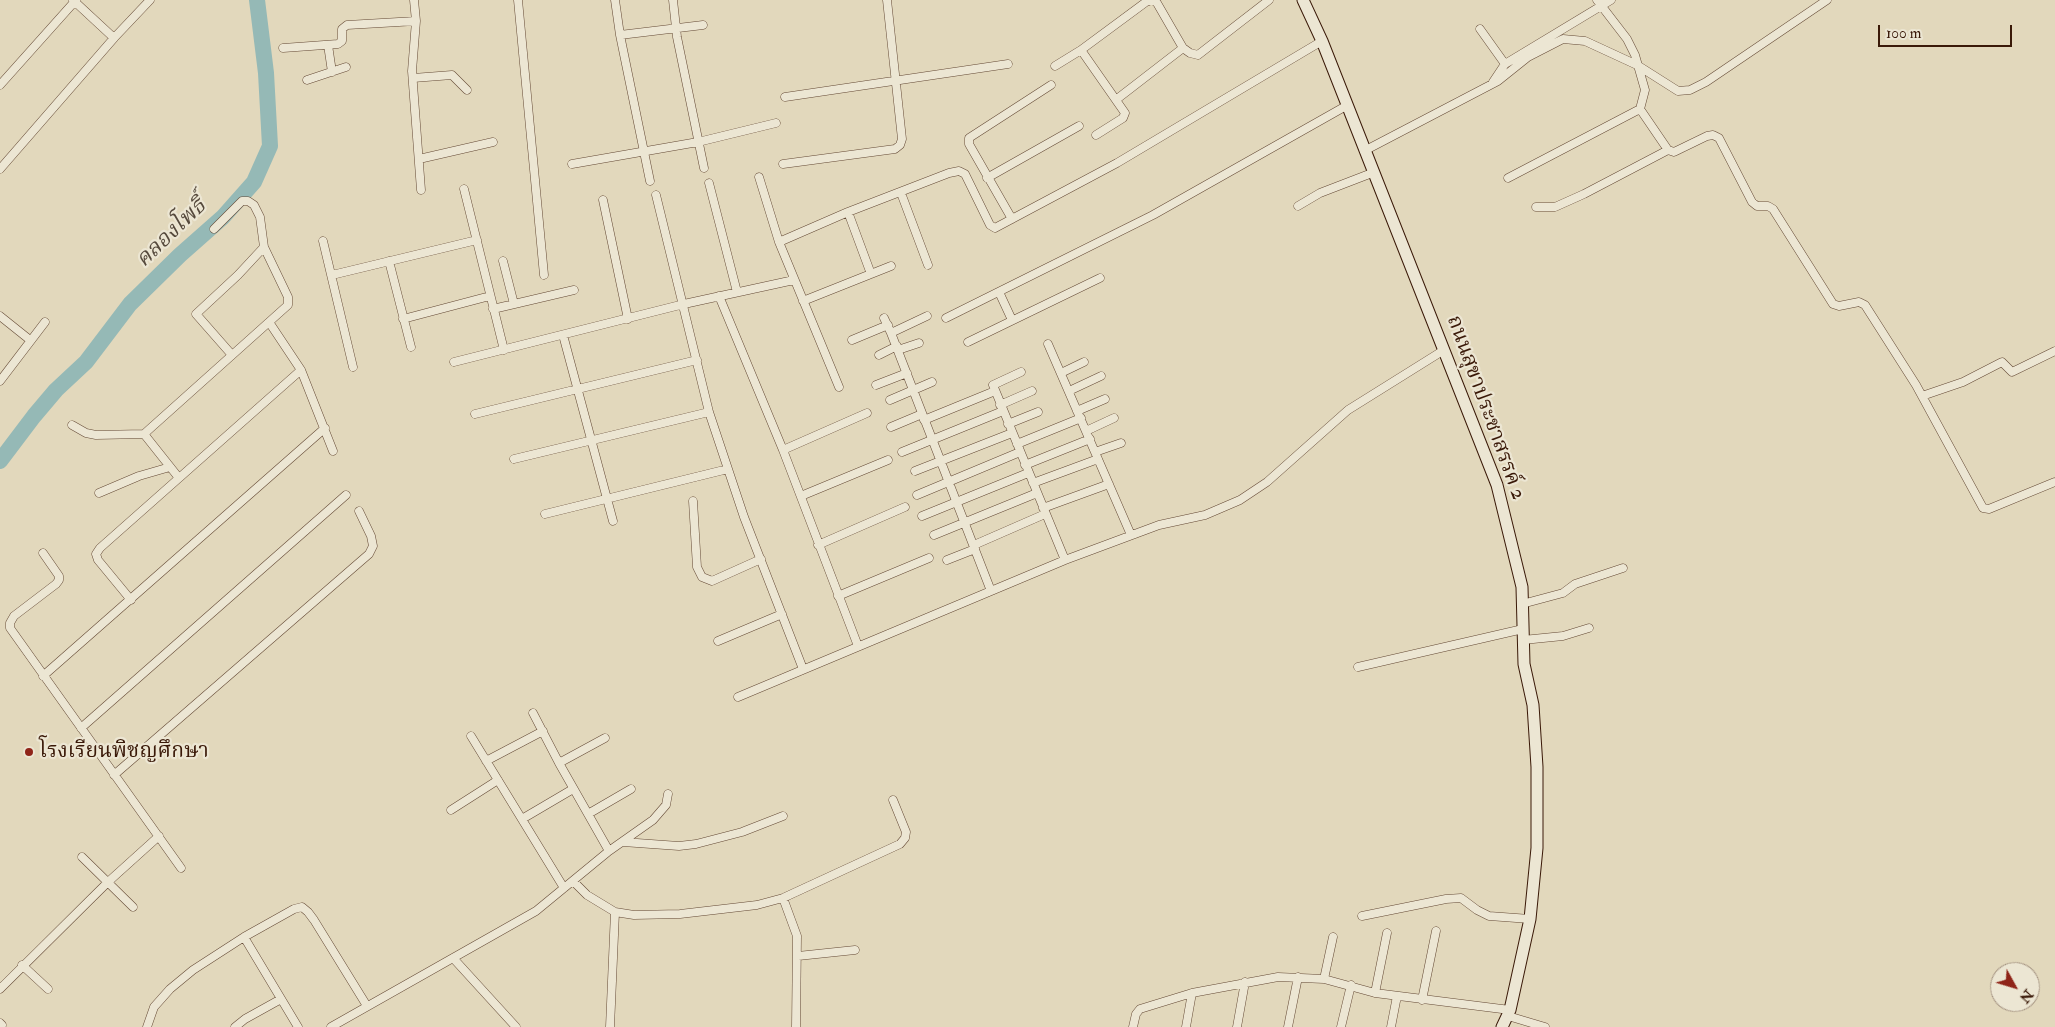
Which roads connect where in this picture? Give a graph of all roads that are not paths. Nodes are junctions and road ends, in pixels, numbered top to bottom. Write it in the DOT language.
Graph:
graph roads {
  1 [pos="75,0"];
  2 [pos="150,0"];
  3 [pos="414,0"];
  4 [pos="518,0"];
  5 [pos="615,0"];
  6 [pos="673,0"];
  7 [pos="887,0"];
  8 [pos="1152,0"];
  9 [pos="1269,0"];
  10 [pos="1303,0"];
  11 [pos="1611,0"];
  12 [pos="1827,0"];
  13 [pos="1600,3"];
  14 [pos="416,21"];
  15 [pos="703,25"];
  16 [pos="1480,28"];
  17 [pos="676,29"];
  18 [pos="620,35"];
  19 [pos="114,38"];
  20 [pos="1322,41"];
  21 [pos="328,45"];
  22 [pos="282,48"];
  23 [pos="1184,48"];
  24 [pos="1081,50"];
  25 [pos="1008,64"];
  26 [pos="1505,64"];
  27 [pos="1637,65"];
  28 [pos="1055,66"];
  29 [pos="346,67"];
  30 [pos="332,72"];
  31 [pos="413,78"];
  32 [pos="307,80"];
  33 [pos="895,82"];
  34 [pos="1492,84"];
  35 [pos="0,85"];
  36 [pos="1051,85"];
  37 [pos="467,90"];
  38 [pos="785,97"];
  39 [pos="1117,100"];
  40 [pos="1346,106"];
  41 [pos="1640,109"];
  42 [pos="776,123"];
  43 [pos="1079,126"];
  44 [pos="1096,135"];
  45 [pos="493,142"];
  46 [pos="698,142"];
  47 [pos="1668,150"];
  48 [pos="1364,151"];
  49 [pos="644,152"];
  50 [pos="418,159"];
  51 [pos="572,164"];
  52 [pos="783,164"];
  53 [pos="704,168"];
  54 [pos="0,169"];
  55 [pos="1372,173"];
  56 [pos="759,178"];
  57 [pos="987,178"];
  58 [pos="1508,178"];
  59 [pos="650,181"];
  60 [pos="709,183"];
  61 [pos="421,190"];
  62 [pos="464,190"];
  63 [pos="900,193"];
  64 [pos="656,195"];
  65 [pos="603,200"];
  66 [pos="1298,206"];
  67 [pos="1536,207"];
  68 [pos="848,212"];
  69 [pos="1012,219"];
  70 [pos="214,229"];
  71 [pos="477,240"];
  72 [pos="323,242"];
  73 [pos="779,242"];
  74 [pos="264,247"];
  75 [pos="389,261"];
  76 [pos="503,261"];
  77 [pos="928,265"];
  78 [pos="891,266"];
  79 [pos="872,274"];
  80 [pos="332,275"];
  81 [pos="544,275"];
  82 [pos="1100,278"];
  83 [pos="794,280"];
  84 [pos="574,290"];
  85 [pos="737,292"];
  86 [pos="999,292"];
  87 [pos="490,296"];
  88 [pos="719,296"];
  89 [pos="803,302"];
  90 [pos="514,304"];
  91 [pos="684,304"];
  92 [pos="494,309"];
  93 [pos="0,316"];
  94 [pos="927,316"];
  95 [pos="628,318"];
  96 [pos="946,318"];
  97 [pos="403,319"];
  98 [pos="1012,320"];
  99 [pos="45,322"];
  100 [pos="269,322"];
  101 [pos="888,325"];
  102 [pos="563,335"];
  103 [pos="30,340"];
  104 [pos="852,340"];
  105 [pos="968,342"];
  106 [pos="919,343"];
  107 [pos="1048,344"];
  108 [pos="410,347"];
  109 [pos="897,348"];
  110 [pos="504,350"];
  111 [pos="1444,350"];
  112 [pos="2055,351"];
  113 [pos="232,355"];
  114 [pos="879,355"];
  115 [pos="697,360"];
  116 [pos="454,362"];
  117 [pos="1084,362"];
  118 [pos="353,367"];
  119 [pos="301,370"];
  120 [pos="1021,372"];
  121 [pos="907,373"];
  122 [pos="1061,373"];
  123 [pos="1101,376"];
  124 [pos="0,381"];
  125 [pos="932,382"];
  126 [pos="876,385"];
  127 [pos="839,386"];
  128 [pos="577,389"];
  129 [pos="913,389"];
  130 [pos="995,391"];
  131 [pos="1032,391"];
  132 [pos="1069,391"];
  133 [pos="1922,396"];
  134 [pos="1105,398"];
  135 [pos="890,400"];
  136 [pos="1002,408"];
  137 [pos="709,412"];
  138 [pos="1038,412"];
  139 [pos="867,413"];
  140 [pos="474,414"];
  141 [pos="1079,415"];
  142 [pos="923,417"];
  143 [pos="1114,418"];
  144 [pos="1008,424"];
  145 [pos="72,425"];
  146 [pos="891,427"];
  147 [pos="325,428"];
  148 [pos="1086,431"];
  149 [pos="1012,433"];
  150 [pos="144,434"];
  151 [pos="592,440"];
  152 [pos="931,440"];
  153 [pos="1090,440"];
  154 [pos="1122,443"];
  155 [pos="1018,448"];
  156 [pos="783,450"];
  157 [pos="334,451"];
  158 [pos="902,452"];
  159 [pos="1097,456"];
  160 [pos="514,459"];
  161 [pos="888,460"];
  162 [pos="940,461"];
  163 [pos="1025,465"];
  164 [pos="170,467"];
  165 [pos="728,469"];
  166 [pos="915,471"];
  167 [pos="1028,473"];
  168 [pos="178,478"];
  169 [pos="948,482"];
  170 [pos="2055,482"];
  171 [pos="1033,483"];
  172 [pos="1109,484"];
  173 [pos="99,493"];
  174 [pos="1037,493"];
  175 [pos="917,495"];
  176 [pos="346,496"];
  177 [pos="801,496"];
  178 [pos="607,498"];
  179 [pos="693,501"];
  180 [pos="956,502"];
  181 [pos="905,506"];
  182 [pos="359,511"];
  183 [pos="1044,511"];
  184 [pos="545,514"];
  185 [pos="922,516"];
  186 [pos="613,521"];
  187 [pos="964,522"];
  188 [pos="934,535"];
  189 [pos="1131,535"];
  190 [pos="818,545"];
  191 [pos="974,547"];
  192 [pos="43,553"];
  193 [pos="929,558"];
  194 [pos="761,559"];
  195 [pos="946,560"];
  196 [pos="1065,560"];
  197 [pos="1623,568"];
  198 [pos="991,591"];
  199 [pos="838,596"];
  200 [pos="131,600"];
  201 [pos="1522,604"];
  202 [pos="782,614"];
  203 [pos="1589,628"];
  204 [pos="1523,634"];
  205 [pos="718,641"];
  206 [pos="858,646"];
  207 [pos="1358,667"];
  208 [pos="802,669"];
  209 [pos="43,676"];
  210 [pos="738,697"];
  211 [pos="533,712"];
  212 [pos="80,728"];
  213 [pos="542,731"];
  214 [pos="471,736"];
  215 [pos="605,738"];
  216 [pos="486,761"];
  217 [pos="559,763"];
  218 [pos="114,775"];
  219 [pos="498,780"];
  220 [pos="573,789"];
  221 [pos="631,789"];
  222 [pos="668,794"];
  223 [pos="893,800"];
  224 [pos="451,810"];
  225 [pos="588,814"];
  226 [pos="782,816"];
  227 [pos="522,819"];
  228 [pos="159,836"];
  229 [pos="623,842"];
  230 [pos="609,851"];
  231 [pos="82,857"];
  232 [pos="181,868"];
  233 [pos="573,881"];
  234 [pos="108,882"];
  235 [pos="564,888"];
  236 [pos="783,898"];
  237 [pos="133,908"];
  238 [pos="615,912"];
  239 [pos="1362,916"];
  240 [pos="1530,919"];
  241 [pos="1436,931"];
  242 [pos="1388,933"];
  243 [pos="244,936"];
  244 [pos="1333,938"];
  245 [pos="855,950"];
  246 [pos="798,956"];
  247 [pos="453,958"];
  248 [pos="22,965"];
  249 [pos="1298,977"];
  250 [pos="1324,979"];
  251 [pos="1245,982"];
  252 [pos="1351,985"];
  253 [pos="0,989"];
  254 [pos="48,989"];
  255 [pos="1376,992"];
  256 [pos="1192,993"];
  257 [pos="1397,996"];
  258 [pos="281,999"];
  259 [pos="1422,1000"];
  260 [pos="367,1006"];
  261 [pos="1509,1013"];
  262 [pos="147,1027"];
  263 [pos="235,1027"];
  264 [pos="298,1027"];
  265 [pos="331,1027"];
  266 [pos="516,1027"];
  267 [pos="610,1027"];
  268 [pos="796,1027"];
  269 [pos="1133,1027"];
  270 [pos="1186,1027"];
  271 [pos="1238,1027"];
  272 [pos="1288,1027"];
  273 [pos="1340,1027"];
  274 [pos="1391,1027"];
  275 [pos="1502,1027"];
  276 [pos="1545,1027"];
  1 -- 19 [label="street"];
  1 -- 35 [label="street"];
  2 -- 19 [label="street"];
  3 -- 14 [label="street"];
  4 -- 81 [label="street"];
  5 -- 18 [label="street"];
  6 -- 17 [label="street"];
  7 -- 33 [label="street"];
  8 -- 23 [label="street"];
  8 -- 24 [label="street"];
  9 -- 23 [label="street"];
  10 -- 20 [label="street, ถนนสุขาประชาสรรค์ 2"];
  11 -- 13 [label="street"];
  12 -- 27 [label="street"];
  13 -- 26 [label="street"];
  13 -- 27 [label="street"];
  14 -- 21 [label="street"];
  14 -- 31 [label="street"];
  15 -- 17 [label="street"];
  16 -- 26 [label="street"];
  17 -- 18 [label="street"];
  17 -- 46 [label="street"];
  18 -- 49 [label="street"];
  19 -- 54 [label="street"];
  20 -- 40 [label="street, ถนนสุขาประชาสรรค์ 2"];
  20 -- 69 [label="street"];
  21 -- 22 [label="street"];
  21 -- 30 [label="street"];
  23 -- 39 [label="street"];
  24 -- 28 [label="street"];
  24 -- 39 [label="street"];
  25 -- 33 [label="street"];
  26 -- 34 [label="street"];
  27 -- 34 [label="street"];
  27 -- 41 [label="street"];
  29 -- 30 [label="street"];
  30 -- 32 [label="street"];
  31 -- 37 [label="street"];
  31 -- 50 [label="street"];
  33 -- 38 [label="street"];
  33 -- 52 [label="street"];
  34 -- 48 [label="street"];
  36 -- 57 [label="street"];
  39 -- 44 [label="street"];
  40 -- 48 [label="street, ถนนสุขาประชาสรรค์ 2"];
  40 -- 86 [label="street"];
  41 -- 47 [label="street"];
  41 -- 58 [label="street"];
  42 -- 46 [label="street"];
  43 -- 57 [label="street"];
  45 -- 50 [label="street"];
  46 -- 49 [label="street"];
  46 -- 53 [label="street"];
  47 -- 67 [label="street"];
  47 -- 133 [label="street"];
  48 -- 55 [label="street, ถนนสุขาประชาสรรค์ 2"];
  49 -- 51 [label="street"];
  49 -- 59 [label="street"];
  50 -- 61 [label="street"];
  55 -- 66 [label="street"];
  55 -- 111 [label="street, ถนนสุขาประชาสรรค์ 2"];
  56 -- 73 [label="street"];
  57 -- 69 [label="street"];
  60 -- 85 [label="street"];
  62 -- 71 [label="street"];
  63 -- 68 [label="street"];
  63 -- 69 [label="street"];
  63 -- 77 [label="street"];
  64 -- 91 [label="street"];
  65 -- 95 [label="street"];
  68 -- 73 [label="street"];
  68 -- 79 [label="street"];
  70 -- 74 [label="street"];
  71 -- 75 [label="street"];
  71 -- 87 [label="street"];
  72 -- 80 [label="street"];
  73 -- 83 [label="street"];
  74 -- 100 [label="street"];
  74 -- 113 [label="street"];
  75 -- 80 [label="street"];
  75 -- 97 [label="street"];
  76 -- 90 [label="street"];
  78 -- 79 [label="street"];
  79 -- 89 [label="street"];
  80 -- 118 [label="street"];
  82 -- 98 [label="street"];
  83 -- 85 [label="street"];
  83 -- 89 [label="street"];
  84 -- 90 [label="street"];
  85 -- 88 [label="street"];
  86 -- 96 [label="street"];
  86 -- 98 [label="street"];
  87 -- 92 [label="street"];
  87 -- 97 [label="street"];
  88 -- 91 [label="street"];
  88 -- 156 [label="street"];
  89 -- 127 [label="street"];
  90 -- 92 [label="street"];
  91 -- 95 [label="street"];
  91 -- 115 [label="street"];
  92 -- 110 [label="street"];
  93 -- 103 [label="street"];
  94 -- 101 [label="street"];
  95 -- 102 [label="street"];
  97 -- 108 [label="street"];
  98 -- 105 [label="street"];
  99 -- 103 [label="street"];
  100 -- 113 [label="street"];
  100 -- 119 [label="street"];
  101 -- 104 [label="street"];
  101 -- 109 [label="street"];
  102 -- 110 [label="street"];
  102 -- 128 [label="street"];
  103 -- 124 [label="street"];
  106 -- 109 [label="street"];
  107 -- 122 [label="street"];
  109 -- 114 [label="street"];
  109 -- 121 [label="street"];
  110 -- 116 [label="street"];
  111 -- 189 [label="street"];
  111 -- 201 [label="street, ถนนสุขาประชาสรรค์ 2"];
  112 -- 133 [label="street"];
  113 -- 150 [label="street"];
  115 -- 128 [label="street"];
  115 -- 137 [label="street"];
  117 -- 122 [label="street"];
  119 -- 147 [label="street"];
  119 -- 168 [label="street"];
  120 -- 130 [label="street"];
  121 -- 126 [label="street"];
  121 -- 129 [label="street"];
  122 -- 132 [label="street"];
  123 -- 132 [label="street"];
  125 -- 129 [label="street"];
  128 -- 140 [label="street"];
  128 -- 151 [label="street"];
  129 -- 135 [label="street"];
  129 -- 142 [label="street"];
  130 -- 136 [label="street"];
  130 -- 142 [label="street"];
  131 -- 136 [label="street"];
  132 -- 141 [label="street"];
  133 -- 170 [label="street"];
  134 -- 141 [label="street"];
  136 -- 144 [label="street"];
  136 -- 152 [label="street"];
  137 -- 151 [label="street"];
  137 -- 165 [label="street"];
  138 -- 144 [label="street"];
  139 -- 156 [label="street"];
  141 -- 148 [label="street"];
  141 -- 155 [label="street"];
  142 -- 146 [label="street"];
  142 -- 152 [label="street"];
  143 -- 148 [label="street"];
  144 -- 149 [label="street"];
  145 -- 150 [label="street"];
  147 -- 157 [label="street"];
  147 -- 200 [label="street"];
  148 -- 153 [label="street"];
  149 -- 155 [label="street"];
  149 -- 162 [label="street"];
  150 -- 164 [label="street"];
  151 -- 160 [label="street"];
  151 -- 178 [label="street"];
  152 -- 158 [label="street"];
  152 -- 162 [label="street"];
  153 -- 159 [label="street"];
  153 -- 163 [label="street"];
  154 -- 159 [label="street"];
  155 -- 163 [label="street"];
  155 -- 169 [label="street"];
  156 -- 177 [label="street"];
  159 -- 171 [label="street"];
  159 -- 172 [label="street"];
  161 -- 177 [label="street"];
  162 -- 166 [label="street"];
  162 -- 169 [label="street"];
  163 -- 167 [label="street"];
  164 -- 168 [label="street"];
  164 -- 173 [label="street"];
  165 -- 178 [label="street"];
  165 -- 194 [label="street"];
  167 -- 171 [label="street"];
  167 -- 180 [label="street"];
  168 -- 200 [label="street"];
  169 -- 175 [label="street"];
  169 -- 180 [label="street"];
  171 -- 174 [label="street"];
  172 -- 183 [label="street"];
  172 -- 189 [label="street"];
  174 -- 183 [label="street"];
  174 -- 187 [label="street"];
  176 -- 212 [label="street"];
  177 -- 190 [label="street"];
  178 -- 184 [label="street"];
  178 -- 186 [label="street"];
  179 -- 194 [label="street"];
  180 -- 185 [label="street"];
  180 -- 187 [label="street"];
  181 -- 190 [label="street"];
  182 -- 218 [label="street"];
  183 -- 191 [label="street"];
  183 -- 196 [label="street"];
  187 -- 188 [label="street"];
  187 -- 191 [label="street"];
  189 -- 196 [label="street"];
  190 -- 199 [label="street"];
  191 -- 195 [label="street"];
  191 -- 198 [label="street"];
  192 -- 209 [label="street"];
  193 -- 199 [label="street"];
  194 -- 202 [label="street"];
  196 -- 198 [label="street"];
  197 -- 201 [label="street"];
  198 -- 206 [label="street"];
  199 -- 206 [label="street"];
  200 -- 209 [label="street"];
  201 -- 204 [label="street, ถนนสุขาประชาสรรค์ 2"];
  202 -- 205 [label="street"];
  202 -- 208 [label="street"];
  203 -- 204 [label="street"];
  204 -- 207 [label="street"];
  204 -- 240 [label="street, ถนนสุขาประชาสรรค์ 2"];
  206 -- 208 [label="street"];
  208 -- 210 [label="street"];
  209 -- 212 [label="street"];
  211 -- 213 [label="street"];
  212 -- 218 [label="street"];
  213 -- 216 [label="street"];
  213 -- 217 [label="street"];
  214 -- 216 [label="street"];
  215 -- 217 [label="street"];
  216 -- 219 [label="street"];
  217 -- 220 [label="street"];
  218 -- 228 [label="street"];
  219 -- 224 [label="street"];
  219 -- 227 [label="street"];
  220 -- 225 [label="street"];
  220 -- 227 [label="street"];
  221 -- 225 [label="street"];
  222 -- 229 [label="street"];
  223 -- 236 [label="street"];
  225 -- 230 [label="street"];
  226 -- 229 [label="street"];
  227 -- 235 [label="street"];
  228 -- 232 [label="street"];
  228 -- 234 [label="street"];
  229 -- 230 [label="street"];
  230 -- 233 [label="street"];
  231 -- 234 [label="street"];
  233 -- 235 [label="street"];
  233 -- 238 [label="street"];
  234 -- 237 [label="street"];
  234 -- 248 [label="street"];
  235 -- 247 [label="street"];
  236 -- 238 [label="street"];
  236 -- 246 [label="street"];
  238 -- 267 [label="street"];
  239 -- 240 [label="street"];
  240 -- 261 [label="street, ถนนสุขาประชาสรรค์ 2"];
  241 -- 259 [label="street"];
  242 -- 255 [label="street"];
  243 -- 258 [label="street"];
  243 -- 260 [label="street"];
  243 -- 262 [label="street"];
  244 -- 250 [label="street"];
  245 -- 246 [label="street"];
  246 -- 268 [label="street"];
  247 -- 260 [label="street"];
  247 -- 266 [label="street"];
  248 -- 253 [label="street"];
  248 -- 254 [label="street"];
  249 -- 250 [label="street"];
  249 -- 251 [label="street"];
  249 -- 272 [label="street"];
  250 -- 252 [label="street"];
  251 -- 256 [label="street"];
  251 -- 271 [label="street"];
  252 -- 255 [label="street"];
  252 -- 273 [label="street"];
  255 -- 257 [label="street"];
  256 -- 269 [label="street"];
  256 -- 270 [label="street"];
  257 -- 259 [label="street"];
  257 -- 274 [label="street"];
  258 -- 263 [label="street"];
  258 -- 264 [label="street"];
  259 -- 261 [label="street"];
  260 -- 265 [label="street"];
  261 -- 275 [label="street, ถนนสุขาประชาสรรค์ 2"];
  261 -- 276 [label="street"];
}
